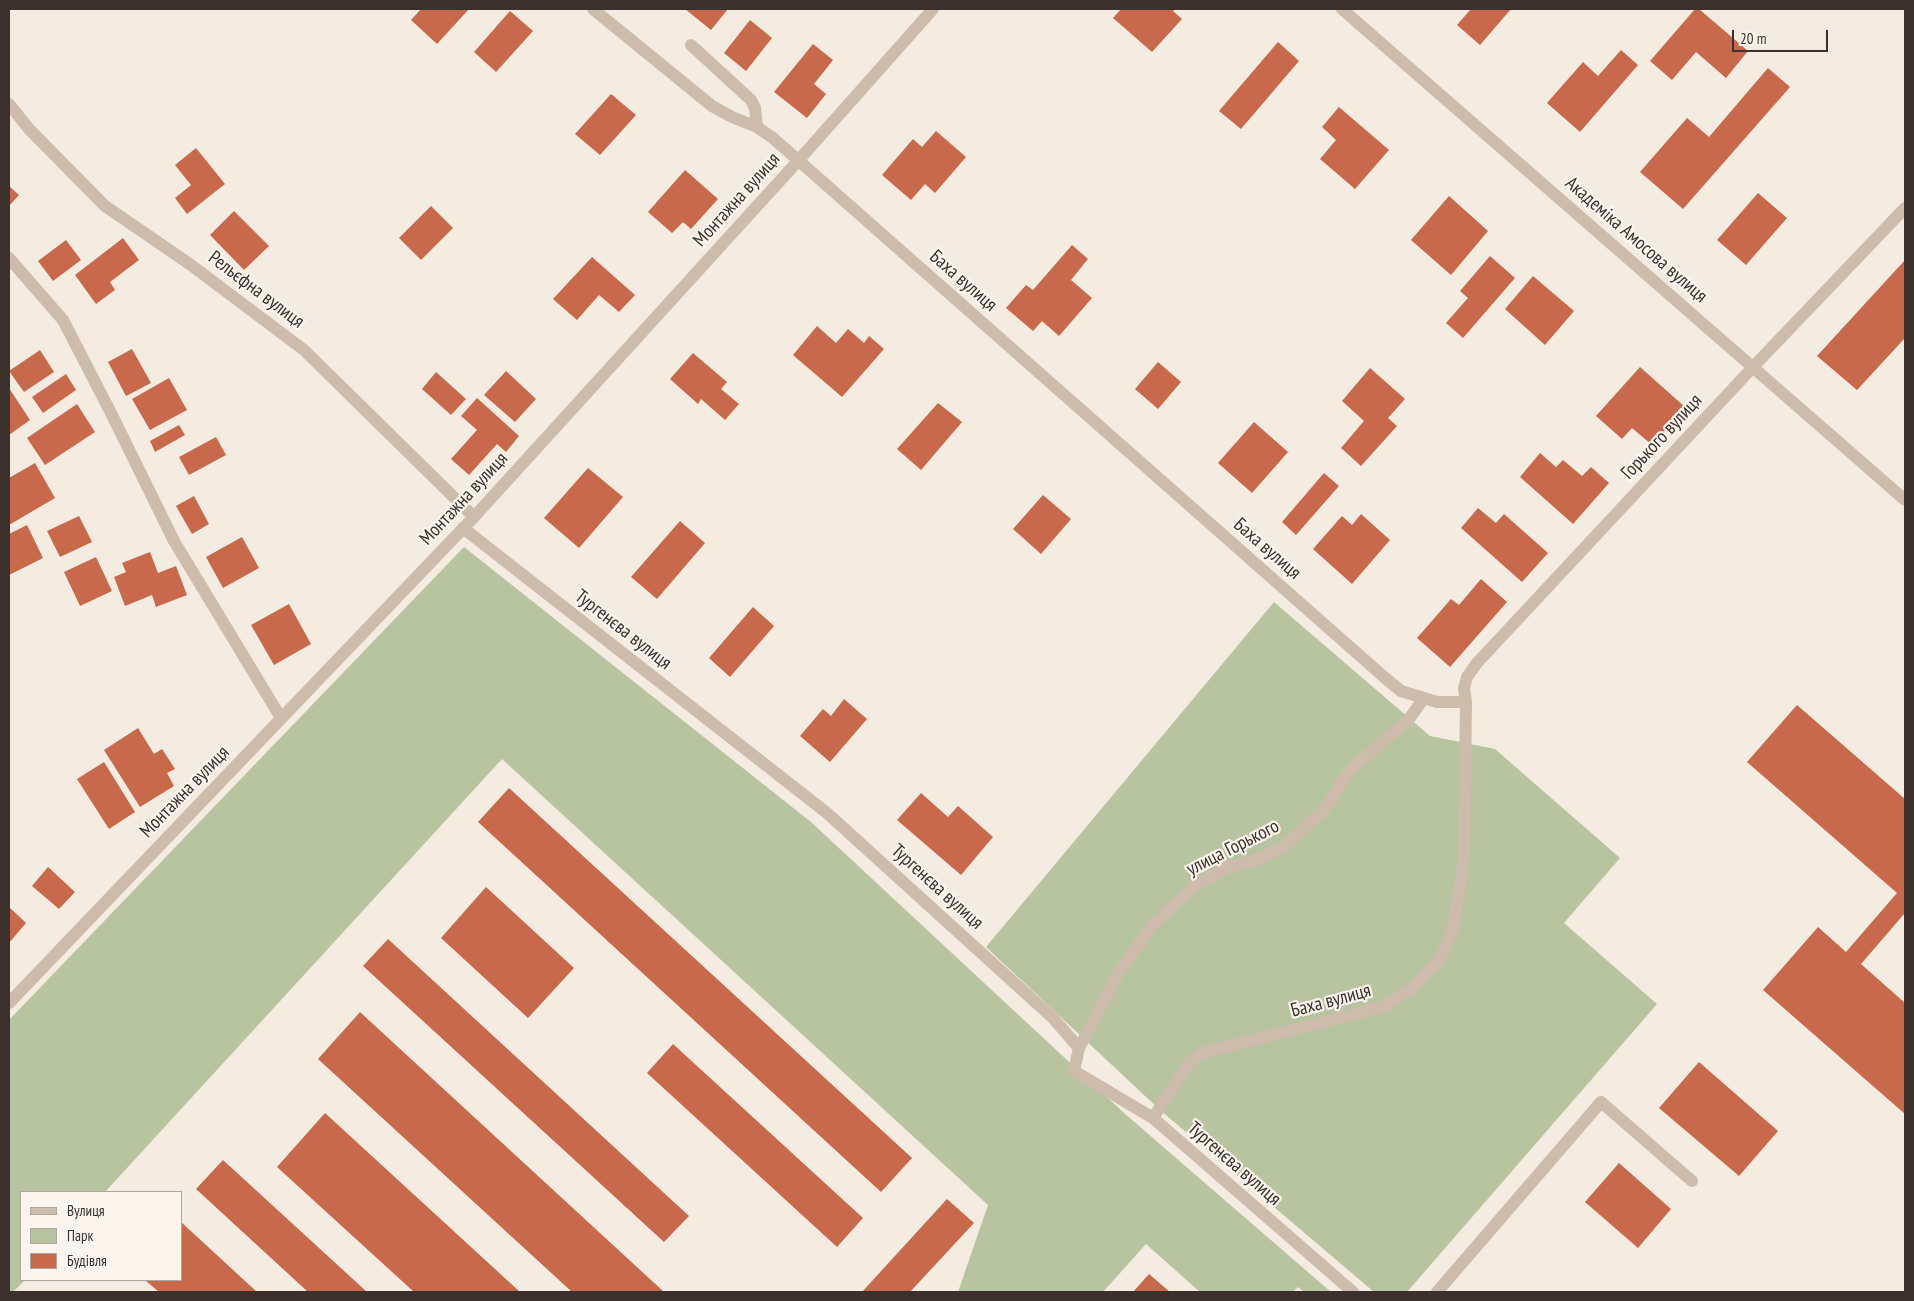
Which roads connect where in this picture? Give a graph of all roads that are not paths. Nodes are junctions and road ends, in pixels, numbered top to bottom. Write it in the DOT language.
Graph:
graph roads {
  1 [pos="593,9"];
  2 [pos="933,9"];
  3 [pos="1342,9"];
  4 [pos="691,45"];
  5 [pos="9,104"];
  6 [pos="757,126"];
  7 [pos="798,161"];
  8 [pos="1905,208"];
  9 [pos="9,258"];
  10 [pos="1754,366"];
  11 [pos="1905,500"];
  12 [pos="474,517"];
  13 [pos="462,528"];
  14 [pos="1424,698"];
  15 [pos="1466,702"];
  16 [pos="281,718"];
  17 [pos="9,1003"];
  18 [pos="1079,1048"];
  19 [pos="1152,1118"];
  20 [pos="1692,1181"];
  21 [pos="1353,1292"];
  22 [pos="1437,1292"];
  1 -- 6 [label="street, Баха вулиця"];
  2 -- 7 [label="street, Монтажна вулиця"];
  3 -- 10 [label="street, Академіка Амосова вулиця"];
  4 -- 6 [label="street"];
  5 -- 12 [label="street, Рельєфна вулиця"];
  6 -- 7 [label="street, Баха вулиця"];
  7 -- 12 [label="street, Монтажна вулиця"];
  7 -- 14 [label="street, Баха вулиця"];
  8 -- 10 [label="street, Горького вулиця"];
  9 -- 16 [label="street"];
  10 -- 11 [label="street, Академіка Амосова вулиця"];
  10 -- 15 [label="street, Горького вулиця"];
  12 -- 13 [label="street, Монтажна вулиця"];
  13 -- 16 [label="street, Монтажна вулиця"];
  13 -- 18 [label="street, Тургенєва вулиця"];
  14 -- 15 [label="street, Баха вулиця"];
  14 -- 18 [label="street, улица Горького"];
  15 -- 19 [label="street, Баха вулиця"];
  16 -- 17 [label="street, Монтажна вулиця"];
  18 -- 19 [label="street, Тургенєва вулиця"];
  19 -- 21 [label="street, Тургенєва вулиця"];
  20 -- 22 [label="street"];
}
